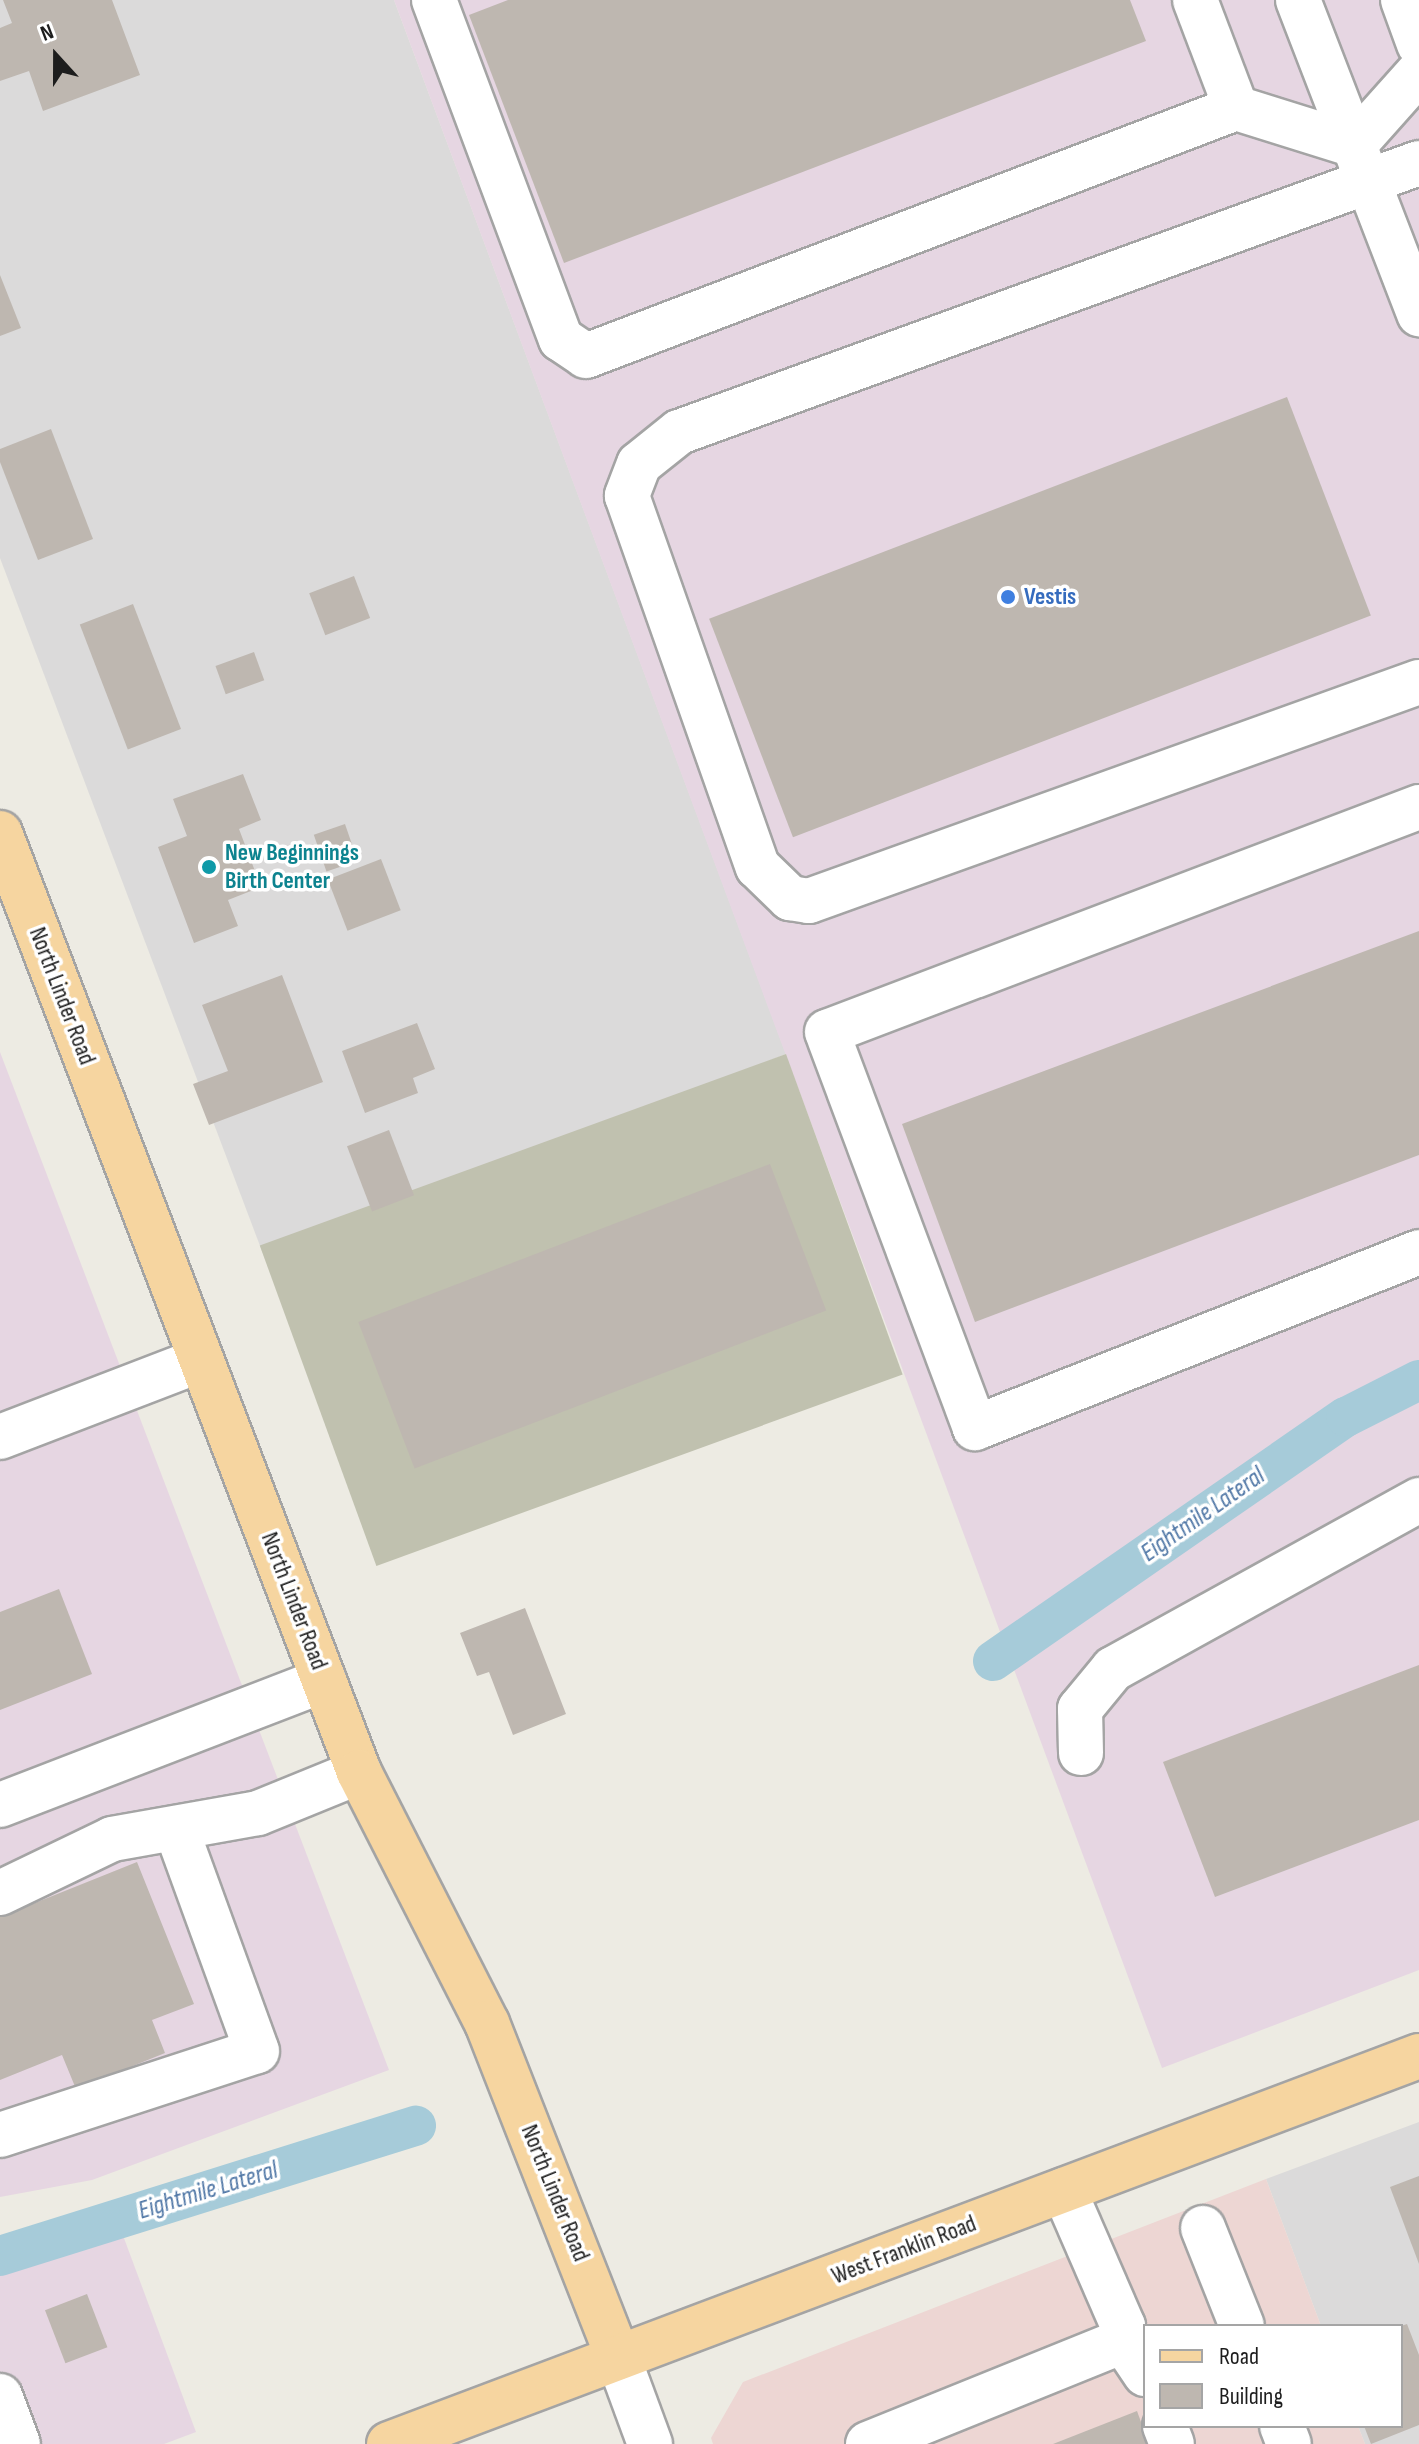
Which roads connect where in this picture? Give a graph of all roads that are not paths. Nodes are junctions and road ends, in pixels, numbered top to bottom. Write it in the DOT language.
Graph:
graph roads {
  1 [pos="434,0"];
  2 [pos="1195,0"];
  3 [pos="1298,0"];
  4 [pos="1403,0"];
  5 [pos="1419,44"];
  6 [pos="1419,72"];
  7 [pos="1236,108"];
  8 [pos="1361,162"];
  9 [pos="1419,163"];
  10 [pos="1419,314"];
  11 [pos="1419,682"];
  12 [pos="1419,807"];
  13 [pos="0,833"];
  14 [pos="1419,1252"];
  15 [pos="201,1360"];
  16 [pos="0,1437"];
  17 [pos="1419,1500"];
  18 [pos="324,1680"];
  19 [pos="1081,1753"];
  20 [pos="359,1772"];
  21 [pos="0,1805"];
  22 [pos="176,1828"];
  23 [pos="0,1893"];
  24 [pos="1419,2056"];
  25 [pos="0,2135"];
  26 [pos="1064,2190"];
  27 [pos="1203,2228"];
  28 [pos="1241,2324"];
  29 [pos="618,2357"];
  30 [pos="1134,2358"];
  31 [pos="0,2396"];
  32 [pos="18,2444"];
  33 [pos="389,2444"];
  34 [pos="650,2444"];
  35 [pos="868,2444"];
  1 -- 7 [label="street"];
  2 -- 7 [label="street"];
  3 -- 8 [label="street"];
  4 -- 5 [label="street"];
  6 -- 8 [label="street"];
  7 -- 8 [label="street"];
  8 -- 9 [label="street"];
  8 -- 10 [label="street"];
  8 -- 11 [label="street"];
  12 -- 14 [label="street"];
  13 -- 15 [label="main road, North Linder Road"];
  15 -- 16 [label="street"];
  15 -- 18 [label="main road, North Linder Road"];
  17 -- 19 [label="street"];
  18 -- 20 [label="main road, North Linder Road"];
  18 -- 21 [label="street"];
  20 -- 22 [label="street"];
  20 -- 29 [label="main road, North Linder Road"];
  22 -- 23 [label="street"];
  22 -- 25 [label="street"];
  24 -- 26 [label="main road, West Franklin Road"];
  26 -- 29 [label="main road, West Franklin Road"];
  26 -- 30 [label="street"];
  27 -- 28 [label="street"];
  29 -- 33 [label="main road, West Franklin Road"];
  29 -- 34 [label="street"];
  30 -- 35 [label="street"];
  31 -- 32 [label="street"];
}
